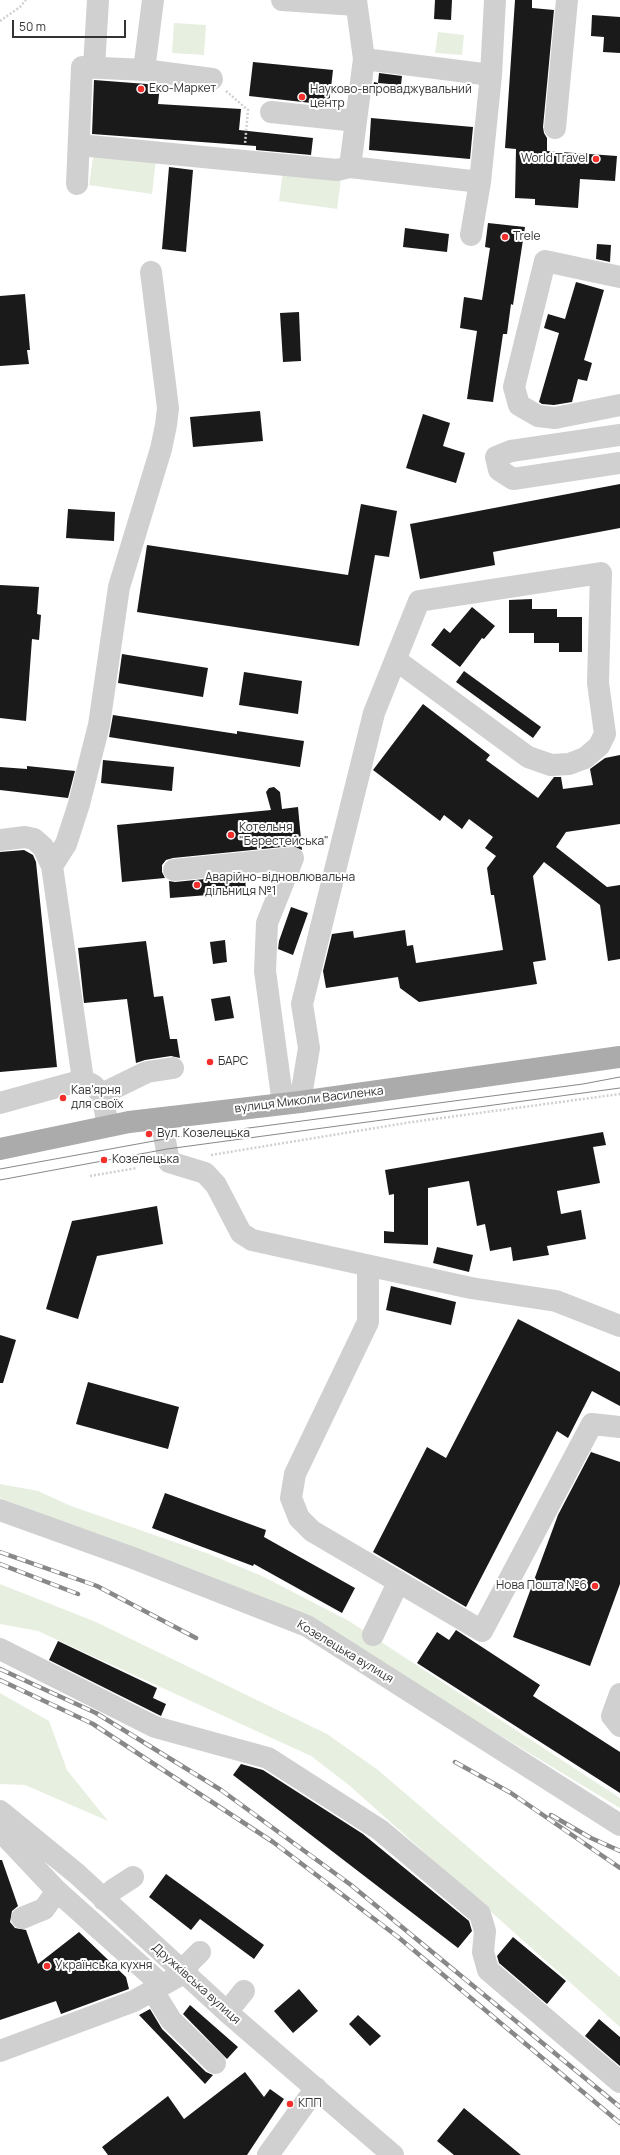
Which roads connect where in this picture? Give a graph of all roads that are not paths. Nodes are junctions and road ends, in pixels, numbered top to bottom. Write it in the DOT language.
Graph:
graph roads {
  1 [pos="98,0"];
  2 [pos="152,0"];
  3 [pos="282,0"];
  4 [pos="495,0"];
  5 [pos="567,0"];
  6 [pos="356,2"];
  7 [pos="364,59"];
  8 [pos="94,67"];
  9 [pos="144,70"];
  10 [pos="491,74"];
  11 [pos="212,78"];
  12 [pos="271,112"];
  13 [pos="356,121"];
  14 [pos="555,128"];
  15 [pos="79,145"];
  16 [pos="350,167"];
  17 [pos="480,182"];
  18 [pos="77,184"];
  19 [pos="471,236"];
  20 [pos="151,272"];
  21 [pos="620,277"];
  22 [pos="620,405"];
  23 [pos="620,435"];
  24 [pos="620,463"];
  25 [pos="396,660"];
  26 [pos="0,840"];
  27 [pos="52,866"];
  28 [pos="174,870"];
  29 [pos="620,1057"];
  30 [pos="173,1068"];
  31 [pos="83,1080"];
  32 [pos="102,1094"];
  33 [pos="291,1103"];
  34 [pos="0,1104"];
  35 [pos="162,1119"];
  36 [pos="108,1126"];
  37 [pos="0,1149"];
  38 [pos="368,1266"];
  39 [pos="620,1326"];
  40 [pos="620,1427"];
  41 [pos="0,1510"];
  42 [pos="398,1583"];
  43 [pos="373,1634"];
  44 [pos="0,1649"];
  45 [pos="620,1694"];
  46 [pos="620,1726"];
  47 [pos="3,1819"];
  48 [pos="620,1825"];
  49 [pos="133,1877"];
  50 [pos="57,1890"];
  51 [pos="104,1900"];
  52 [pos="22,1918"];
  53 [pos="200,1952"];
  54 [pos="184,1973"];
  55 [pos="158,1988"];
  56 [pos="244,1991"];
  57 [pos="227,2012"];
  58 [pos="0,2051"];
  59 [pos="215,2063"];
  60 [pos="620,2082"];
  61 [pos="316,2088"];
  62 [pos="268,2155"];
  63 [pos="394,2155"];
  1 -- 8 [label="street"];
  2 -- 9 [label="street"];
  3 -- 6 [label="street"];
  4 -- 10 [label="street"];
  5 -- 14 [label="street"];
  6 -- 7 [label="street"];
  7 -- 10 [label="street"];
  7 -- 13 [label="street"];
  8 -- 9 [label="street"];
  8 -- 15 [label="street"];
  9 -- 11 [label="street"];
  10 -- 17 [label="street"];
  12 -- 13 [label="street"];
  13 -- 16 [label="street"];
  15 -- 16 [label="street"];
  15 -- 18 [label="street"];
  16 -- 17 [label="street"];
  17 -- 19 [label="street"];
  20 -- 27 [label="street"];
  21 -- 22 [label="street"];
  23 -- 24 [label="street"];
  25 -- 25 [label="street"];
  25 -- 33 [label="street"];
  26 -- 27 [label="street"];
  27 -- 31 [label="street"];
  28 -- 33 [label="street"];
  29 -- 33 [label="main road, вулиця Миколи Василенка"];
  30 -- 32 [label="street"];
  31 -- 32 [label="street"];
  31 -- 34 [label="street"];
  32 -- 36 [label="street"];
  33 -- 35 [label="main road, вулиця Миколи Василенка"];
  35 -- 36 [label="main road, вулиця Миколи Василенка"];
  35 -- 38 [label="street"];
  36 -- 37 [label="main road, вулиця Миколи Василенка"];
  38 -- 39 [label="street"];
  38 -- 42 [label="street"];
  40 -- 42 [label="street"];
  41 -- 48 [label="street, Козелецька вулиця"];
  42 -- 43 [label="street"];
  44 -- 60 [label="street"];
  45 -- 46 [label="street"];
  47 -- 50 [label="street"];
  47 -- 51 [label="street, Дружківська вулиця"];
  49 -- 51 [label="street"];
  50 -- 52 [label="street"];
  50 -- 55 [label="street"];
  51 -- 54 [label="street, Дружківська вулиця"];
  53 -- 54 [label="street"];
  54 -- 55 [label="street"];
  54 -- 57 [label="street, Дружківська вулиця"];
  55 -- 58 [label="street"];
  55 -- 59 [label="street"];
  56 -- 57 [label="street"];
  57 -- 61 [label="street, Дружківська вулиця"];
  61 -- 62 [label="street"];
  61 -- 63 [label="street, Дружківська вулиця"];
}
